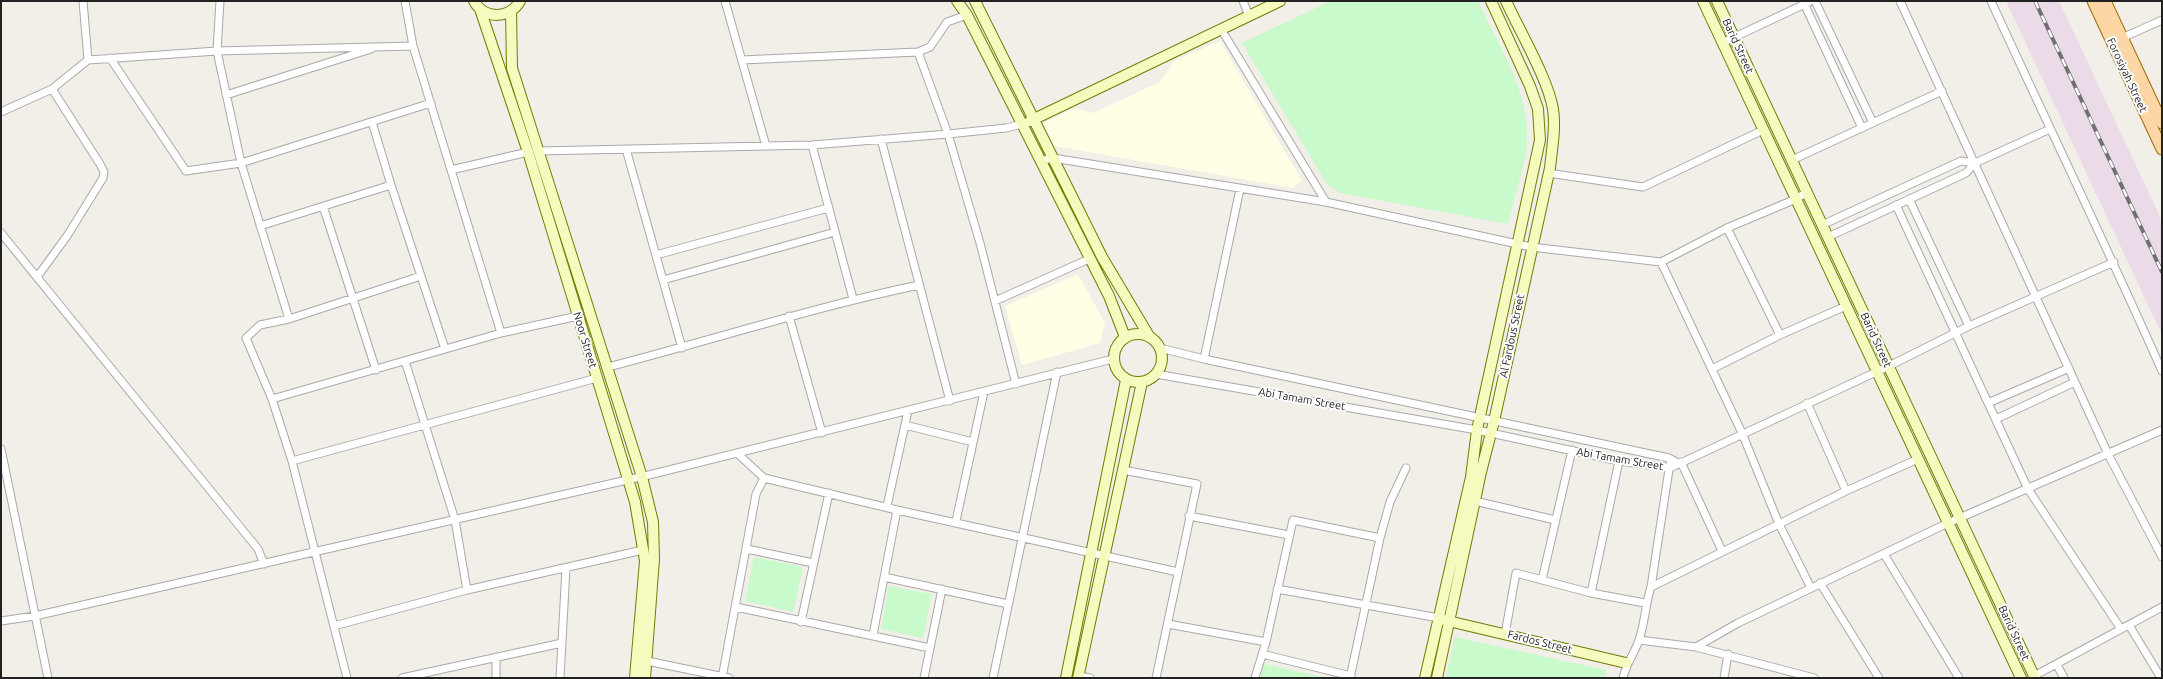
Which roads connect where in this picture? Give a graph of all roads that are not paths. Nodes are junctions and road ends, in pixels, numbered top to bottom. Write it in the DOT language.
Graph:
graph roads {
  1 [pos="83,1"];
  2 [pos="220,1"];
  3 [pos="405,1"];
  4 [pos="520,1"];
  5 [pos="724,1"];
  6 [pos="956,1"];
  7 [pos="975,1"];
  8 [pos="1244,1"];
  9 [pos="1280,1"];
  10 [pos="1491,1"];
  11 [pos="1506,1"];
  12 [pos="1703,1"];
  13 [pos="1717,1"];
  14 [pos="1815,1"];
  15 [pos="1900,1"];
  16 [pos="1992,1"];
  17 [pos="2093,1"];
  18 [pos="2105,1"];
  19 [pos="1807,2"];
  20 [pos="477,5"];
  21 [pos="511,11"];
  22 [pos="967,15"];
  23 [pos="1249,16"];
  24 [pos="2162,20"];
  25 [pos="1220,29"];
  26 [pos="1734,38"];
  27 [pos="2122,38"];
  28 [pos="1722,43"];
  29 [pos="413,46"];
  30 [pos="380,47"];
  31 [pos="217,51"];
  32 [pos="918,52"];
  33 [pos="110,58"];
  34 [pos="88,60"];
  35 [pos="742,60"];
  36 [pos="52,90"];
  37 [pos="1942,91"];
  38 [pos="226,95"];
  39 [pos="431,103"];
  40 [pos="1,112"];
  41 [pos="1034,119"];
  42 [pos="372,122"];
  43 [pos="2162,122"];
  44 [pos="1873,123"];
  45 [pos="1022,124"];
  46 [pos="1862,128"];
  47 [pos="2050,129"];
  48 [pos="1763,130"];
  49 [pos="948,134"];
  50 [pos="881,139"];
  51 [pos="812,145"];
  52 [pos="766,146"];
  53 [pos="626,149"];
  54 [pos="2162,149"];
  55 [pos="539,151"];
  56 [pos="528,152"];
  57 [pos="1053,158"];
  58 [pos="1792,160"];
  59 [pos="1040,161"];
  60 [pos="241,163"];
  61 [pos="1975,163"];
  62 [pos="452,170"];
  63 [pos="1548,173"];
  64 [pos="391,185"];
  65 [pos="1240,189"];
  66 [pos="1806,192"];
  67 [pos="1796,199"];
  68 [pos="1909,199"];
  69 [pos="1326,202"];
  70 [pos="1896,205"];
  71 [pos="323,206"];
  72 [pos="828,208"];
  73 [pos="1822,225"];
  74 [pos="260,226"];
  75 [pos="1727,228"];
  76 [pos="835,232"];
  77 [pos="1,233"];
  78 [pos="1828,237"];
  79 [pos="1516,243"];
  80 [pos="1531,247"];
  81 [pos="656,255"];
  82 [pos="1089,259"];
  83 [pos="1661,262"];
  84 [pos="2114,262"];
  85 [pos="421,276"];
  86 [pos="37,277"];
  87 [pos="663,280"];
  88 [pos="919,285"];
  89 [pos="354,297"];
  90 [pos="2036,297"];
  91 [pos="853,299"];
  92 [pos="995,301"];
  93 [pos="1846,306"];
  94 [pos="578,316"];
  95 [pos="789,316"];
  96 [pos="289,319"];
  97 [pos="1969,326"];
  98 [pos="502,333"];
  99 [pos="1956,333"];
  100 [pos="1780,335"];
  101 [pos="1149,336"];
  102 [pos="1125,337"];
  103 [pos="682,348"];
  104 [pos="1160,348"];
  105 [pos="445,349"];
  106 [pos="1113,359"];
  107 [pos="1204,359"];
  108 [pos="404,361"];
  109 [pos="1889,366"];
  110 [pos="608,367"];
  111 [pos="2069,368"];
  112 [pos="1712,369"];
  113 [pos="376,370"];
  114 [pos="2162,371"];
  115 [pos="1057,372"];
  116 [pos="1877,372"];
  117 [pos="1156,374"];
  118 [pos="597,378"];
  119 [pos="1126,380"];
  120 [pos="1142,382"];
  121 [pos="2075,382"];
  122 [pos="1016,384"];
  123 [pos="984,392"];
  124 [pos="272,399"];
  125 [pos="950,401"];
  126 [pos="1807,403"];
  127 [pos="1988,403"];
  128 [pos="908,411"];
  129 [pos="1480,419"];
  130 [pos="1996,419"];
  131 [pos="1494,421"];
  132 [pos="425,425"];
  133 [pos="905,425"];
  134 [pos="1477,430"];
  135 [pos="2162,430"];
  136 [pos="822,433"];
  137 [pos="1490,433"];
  138 [pos="1742,433"];
  139 [pos="973,442"];
  140 [pos="1,449"];
  141 [pos="1572,450"];
  142 [pos="738,454"];
  143 [pos="2108,454"];
  144 [pos="1669,458"];
  145 [pos="1918,459"];
  146 [pos="292,461"];
  147 [pos="1619,461"];
  148 [pos="1680,462"];
  149 [pos="1406,468"];
  150 [pos="1670,468"];
  151 [pos="1123,470"];
  152 [pos="642,477"];
  153 [pos="764,478"];
  154 [pos="628,480"];
  155 [pos="2028,489"];
  156 [pos="1846,491"];
  157 [pos="829,493"];
  158 [pos="1475,502"];
  159 [pos="887,506"];
  160 [pos="897,510"];
  161 [pos="1190,516"];
  162 [pos="1960,519"];
  163 [pos="455,520"];
  164 [pos="1555,520"];
  165 [pos="956,522"];
  166 [pos="1948,523"];
  167 [pos="1779,524"];
  168 [pos="1289,535"];
  169 [pos="1022,536"];
  170 [pos="1380,538"];
  171 [pos="746,549"];
  172 [pos="643,550"];
  173 [pos="1722,551"];
  174 [pos="1093,552"];
  175 [pos="315,553"];
  176 [pos="1884,554"];
  177 [pos="1105,556"];
  178 [pos="2162,557"];
  179 [pos="814,563"];
  180 [pos="264,564"];
  181 [pos="566,568"];
  182 [pos="1178,572"];
  183 [pos="884,577"];
  184 [pos="1542,580"];
  185 [pos="1820,583"];
  186 [pos="1651,588"];
  187 [pos="1811,588"];
  188 [pos="942,589"];
  189 [pos="1277,589"];
  190 [pos="467,590"];
  191 [pos="1591,593"];
  192 [pos="1645,603"];
  193 [pos="1008,604"];
  194 [pos="1366,605"];
  195 [pos="736,607"];
  196 [pos="2162,607"];
  197 [pos="35,616"];
  198 [pos="1439,618"];
  199 [pos="1,621"];
  200 [pos="1450,621"];
  201 [pos="802,622"];
  202 [pos="1168,624"];
  203 [pos="2129,625"];
  204 [pos="334,626"];
  205 [pos="2121,629"];
  206 [pos="1505,634"];
  207 [pos="873,635"];
  208 [pos="1639,640"];
  209 [pos="1266,642"];
  210 [pos="562,643"];
  211 [pos="1696,647"];
  212 [pos="930,648"];
  213 [pos="1262,654"];
  214 [pos="1728,654"];
  215 [pos="496,658"];
  216 [pos="647,661"];
  217 [pos="1626,663"];
  218 [pos="2057,665"];
  219 [pos="1078,677"];
  220 [pos="1351,677"];
  221 [pos="2035,677"];
  222 [pos="48,678"];
  223 [pos="347,678"];
  224 [pos="402,678"];
  225 [pos="496,678"];
  226 [pos="560,678"];
  227 [pos="635,678"];
  228 [pos="646,678"];
  229 [pos="725,678"];
  230 [pos="924,678"];
  231 [pos="993,678"];
  232 [pos="1066,678"];
  233 [pos="1090,678"];
  234 [pos="1156,678"];
  235 [pos="1255,678"];
  236 [pos="1425,678"];
  237 [pos="1437,678"];
  238 [pos="1623,678"];
  239 [pos="1724,678"];
  240 [pos="1814,678"];
  241 [pos="1879,678"];
  242 [pos="1960,678"];
  243 [pos="2021,678"];
  244 [pos="2064,678"];
  245 [pos="2161,678"];
  1 -- 34 [label="street"];
  2 -- 31 [label="street"];
  3 -- 29 [label="street"];
  4 -- 21 [label="main road"];
  5 -- 35 [label="street"];
  6 -- 22 [label="main road"];
  7 -- 41 [label="main road"];
  8 -- 23 [label="street"];
  9 -- 23 [label="main road"];
  10 -- 79 [label="main road, Al Fardous Street"];
  11 -- 63 [label="main road, Al Fardous Street"];
  12 -- 28 [label="main road, Barid Street"];
  13 -- 26 [label="main road, Barid Street"];
  14 -- 44 [label="street"];
  15 -- 37 [label="street"];
  16 -- 47 [label="street"];
  17 -- 54 [label="main road, Forosiyah Street"];
  18 -- 27 [label="main road, Forosiyah Street"];
  19 -- 26 [label="street"];
  19 -- 46 [label="street"];
  20 -- 21 [label="main road"];
  20 -- 56 [label="main road, Noor Street"];
  21 -- 55 [label="main road, Noor Street"];
  22 -- 32 [label="street"];
  22 -- 45 [label="main road"];
  23 -- 25 [label="main road"];
  24 -- 27 [label="street"];
  25 -- 41 [label="main road"];
  25 -- 69 [label="street"];
  26 -- 28 [label="street"];
  26 -- 58 [label="main road, Barid Street"];
  27 -- 43 [label="main road, Forosiyah Street"];
  28 -- 48 [label="main road, Barid Street"];
  29 -- 30 [label="street"];
  29 -- 39 [label="street"];
  30 -- 31 [label="street"];
  30 -- 38 [label="street"];
  31 -- 33 [label="street"];
  31 -- 38 [label="street"];
  32 -- 35 [label="street"];
  32 -- 49 [label="street"];
  33 -- 34 [label="street"];
  33 -- 60 [label="street"];
  34 -- 36 [label="street"];
  35 -- 52 [label="street"];
  36 -- 40 [label="street"];
  36 -- 86 [label="street"];
  37 -- 44 [label="street"];
  37 -- 61 [label="street"];
  38 -- 60 [label="street"];
  39 -- 42 [label="street"];
  39 -- 62 [label="street"];
  41 -- 45 [label="main road"];
  41 -- 57 [label="main road"];
  42 -- 60 [label="street"];
  42 -- 64 [label="street"];
  44 -- 46 [label="street"];
  45 -- 49 [label="street"];
  45 -- 59 [label="main road"];
  46 -- 58 [label="street"];
  47 -- 61 [label="street"];
  47 -- 84 [label="street"];
  48 -- 63 [label="street"];
  48 -- 67 [label="main road, Barid Street"];
  49 -- 50 [label="street"];
  49 -- 92 [label="street"];
  50 -- 51 [label="street"];
  50 -- 88 [label="street"];
  51 -- 52 [label="street"];
  51 -- 72 [label="street"];
  52 -- 53 [label="street"];
  53 -- 55 [label="street"];
  53 -- 81 [label="street"];
  55 -- 110 [label="main road, Noor Street"];
  56 -- 62 [label="street"];
  56 -- 94 [label="main road, Noor Street"];
  57 -- 59 [label="street"];
  57 -- 65 [label="street"];
  57 -- 101 [label="main road"];
  58 -- 66 [label="main road, Barid Street"];
  59 -- 82 [label="main road"];
  60 -- 74 [label="street"];
  61 -- 68 [label="street"];
  61 -- 73 [label="street"];
  61 -- 90 [label="street"];
  62 -- 98 [label="street"];
  63 -- 80 [label="main road, Al Fardous Street"];
  64 -- 71 [label="street"];
  64 -- 85 [label="street"];
  65 -- 69 [label="street"];
  65 -- 107 [label="street"];
  66 -- 67 [label="street"];
  66 -- 73 [label="main road, Barid Street"];
  67 -- 75 [label="street"];
  67 -- 93 [label="main road, Barid Street"];
  68 -- 70 [label="street"];
  68 -- 97 [label="street"];
  69 -- 79 [label="street"];
  70 -- 78 [label="street"];
  70 -- 99 [label="street"];
  71 -- 74 [label="street"];
  71 -- 89 [label="street"];
  72 -- 76 [label="street"];
  72 -- 81 [label="street"];
  73 -- 78 [label="main road, Barid Street"];
  74 -- 96 [label="street"];
  75 -- 83 [label="street"];
  75 -- 100 [label="street"];
  76 -- 87 [label="street"];
  76 -- 91 [label="street"];
  77 -- 86 [label="street"];
  78 -- 109 [label="main road, Barid Street"];
  79 -- 80 [label="street"];
  79 -- 129 [label="main road, Al Fardous Street"];
  80 -- 83 [label="street"];
  80 -- 131 [label="main road, Al Fardous Street"];
  81 -- 87 [label="street"];
  82 -- 92 [label="street"];
  82 -- 102 [label="main road"];
  83 -- 112 [label="street"];
  84 -- 90 [label="street"];
  84 -- 114 [label="street"];
  85 -- 89 [label="street"];
  85 -- 105 [label="street"];
  86 -- 180 [label="street"];
  87 -- 103 [label="street"];
  88 -- 91 [label="street"];
  88 -- 125 [label="street"];
  89 -- 96 [label="street"];
  89 -- 113 [label="street"];
  90 -- 97 [label="street"];
  90 -- 111 [label="street"];
  91 -- 95 [label="street"];
  92 -- 122 [label="street"];
  93 -- 100 [label="street"];
  93 -- 116 [label="main road, Barid Street"];
  94 -- 98 [label="street"];
  94 -- 118 [label="main road, Noor Street"];
  95 -- 103 [label="street"];
  95 -- 136 [label="street"];
  96 -- 124 [label="street"];
  97 -- 99 [label="street"];
  98 -- 105 [label="street"];
  99 -- 109 [label="street"];
  99 -- 127 [label="street"];
  100 -- 112 [label="street"];
  101 -- 102 [label="main road"];
  101 -- 104 [label="main road"];
  102 -- 106 [label="main road"];
  103 -- 110 [label="street"];
  104 -- 107 [label="street, Abi Tamam Street"];
  104 -- 117 [label="main road"];
  105 -- 108 [label="street"];
  106 -- 115 [label="street"];
  106 -- 119 [label="main road"];
  107 -- 129 [label="street, Abi Tamam Street"];
  108 -- 113 [label="street"];
  108 -- 132 [label="street"];
  109 -- 116 [label="street"];
  109 -- 162 [label="main road, Barid Street"];
  110 -- 152 [label="main road, Noor Street"];
  111 -- 121 [label="street"];
  111 -- 127 [label="street"];
  112 -- 138 [label="street"];
  113 -- 124 [label="street"];
  115 -- 122 [label="street"];
  115 -- 169 [label="street"];
  116 -- 126 [label="street"];
  116 -- 145 [label="main road, Barid Street"];
  117 -- 120 [label="main road"];
  117 -- 134 [label="street, Abi Tamam Street"];
  118 -- 132 [label="street"];
  118 -- 154 [label="main road, Noor Street"];
  119 -- 120 [label="main road"];
  119 -- 174 [label="main road"];
  120 -- 151 [label="main road"];
  121 -- 130 [label="street"];
  121 -- 143 [label="street"];
  122 -- 123 [label="street"];
  123 -- 125 [label="street"];
  123 -- 139 [label="street"];
  124 -- 146 [label="street"];
  125 -- 128 [label="street"];
  126 -- 138 [label="street"];
  126 -- 156 [label="street"];
  127 -- 130 [label="street"];
  128 -- 133 [label="street"];
  128 -- 136 [label="street"];
  129 -- 131 [label="street, Abi Tamam Street"];
  129 -- 134 [label="main road, Al Fardous Street"];
  130 -- 155 [label="street"];
  131 -- 137 [label="main road, Al Fardous Street"];
  131 -- 144 [label="street, Abi Tamam Street"];
  132 -- 146 [label="street"];
  132 -- 163 [label="street"];
  133 -- 139 [label="street"];
  133 -- 159 [label="street"];
  134 -- 137 [label="street, Abi Tamam Street"];
  134 -- 198 [label="main road, Al Fardous Street"];
  135 -- 143 [label="street"];
  136 -- 142 [label="street"];
  137 -- 141 [label="street, Abi Tamam Street"];
  137 -- 158 [label="main road, Al Fardous Street"];
  138 -- 148 [label="street"];
  138 -- 167 [label="street"];
  139 -- 165 [label="street"];
  140 -- 197 [label="street"];
  141 -- 147 [label="street, Abi Tamam Street"];
  141 -- 164 [label="street"];
  142 -- 152 [label="street"];
  142 -- 153 [label="street"];
  143 -- 155 [label="street"];
  143 -- 178 [label="street"];
  144 -- 148 [label="street, Abi Tamam Street"];
  144 -- 150 [label="street"];
  145 -- 156 [label="street"];
  145 -- 166 [label="main road, Barid Street"];
  146 -- 175 [label="street"];
  147 -- 150 [label="street, Abi Tamam Street"];
  147 -- 191 [label="street"];
  148 -- 150 [label="street, Abi Tamam Street"];
  148 -- 173 [label="street"];
  149 -- 170 [label="street"];
  150 -- 186 [label="street"];
  151 -- 161 [label="street"];
  151 -- 177 [label="main road"];
  152 -- 154 [label="street"];
  152 -- 216 [label="main road, Noor Street"];
  153 -- 157 [label="street"];
  153 -- 171 [label="street"];
  154 -- 163 [label="street"];
  154 -- 172 [label="main road, Noor Street"];
  155 -- 162 [label="street"];
  155 -- 205 [label="street"];
  156 -- 167 [label="street"];
  157 -- 159 [label="street"];
  157 -- 179 [label="street"];
  158 -- 164 [label="street"];
  158 -- 200 [label="main road, Al Fardous Street"];
  159 -- 160 [label="street"];
  160 -- 165 [label="street"];
  160 -- 183 [label="street"];
  161 -- 168 [label="street"];
  161 -- 182 [label="street"];
  162 -- 166 [label="street"];
  162 -- 221 [label="main road, Barid Street"];
  163 -- 175 [label="street"];
  163 -- 190 [label="street"];
  164 -- 184 [label="street"];
  165 -- 169 [label="street"];
  166 -- 176 [label="street"];
  166 -- 243 [label="main road, Barid Street"];
  167 -- 173 [label="street"];
  167 -- 187 [label="street"];
  168 -- 170 [label="street"];
  168 -- 189 [label="street"];
  169 -- 174 [label="street"];
  169 -- 193 [label="street"];
  170 -- 194 [label="street"];
  171 -- 179 [label="street"];
  171 -- 195 [label="street"];
  172 -- 181 [label="street"];
  172 -- 227 [label="main road, Noor Street"];
  173 -- 186 [label="street"];
  174 -- 177 [label="street"];
  174 -- 232 [label="main road"];
  175 -- 180 [label="street"];
  175 -- 204 [label="street"];
  176 -- 185 [label="street"];
  176 -- 242 [label="street"];
  177 -- 182 [label="street"];
  177 -- 219 [label="main road"];
  179 -- 201 [label="street"];
  180 -- 197 [label="street"];
  181 -- 190 [label="street"];
  181 -- 210 [label="street"];
  182 -- 202 [label="street"];
  183 -- 188 [label="street"];
  183 -- 207 [label="street"];
  184 -- 191 [label="street"];
  184 -- 206 [label="street"];
  185 -- 187 [label="street"];
  185 -- 241 [label="street"];
  186 -- 192 [label="street"];
  187 -- 211 [label="street"];
  188 -- 193 [label="street"];
  188 -- 212 [label="street"];
  189 -- 194 [label="street"];
  189 -- 209 [label="street"];
  190 -- 204 [label="street"];
  191 -- 192 [label="street"];
  192 -- 208 [label="street"];
  193 -- 231 [label="street"];
  194 -- 198 [label="street"];
  194 -- 220 [label="street"];
  195 -- 201 [label="street"];
  195 -- 229 [label="street"];
  196 -- 203 [label="street"];
  197 -- 199 [label="street"];
  197 -- 222 [label="street"];
  198 -- 200 [label="main road, Fardos Street"];
  198 -- 236 [label="main road, Al Fardous Street"];
  200 -- 206 [label="main road, Fardos Street"];
  200 -- 237 [label="main road, Al Fardous Street"];
  201 -- 207 [label="street"];
  202 -- 209 [label="street"];
  202 -- 234 [label="street"];
  203 -- 205 [label="street"];
  203 -- 245 [label="street"];
  204 -- 223 [label="street"];
  205 -- 218 [label="street"];
  206 -- 217 [label="main road, Fardos Street"];
  207 -- 212 [label="street"];
  208 -- 211 [label="street"];
  208 -- 217 [label="street"];
  209 -- 213 [label="street"];
  210 -- 215 [label="street"];
  210 -- 226 [label="street"];
  211 -- 214 [label="street"];
  212 -- 230 [label="street"];
  213 -- 220 [label="street"];
  213 -- 235 [label="street"];
  214 -- 239 [label="street"];
  214 -- 240 [label="street"];
  215 -- 224 [label="street"];
  215 -- 225 [label="street"];
  216 -- 228 [label="main road, Noor Street"];
  216 -- 229 [label="street"];
  217 -- 238 [label="street"];
  218 -- 221 [label="street"];
  218 -- 244 [label="street"];
  219 -- 233 [label="street"];
}
